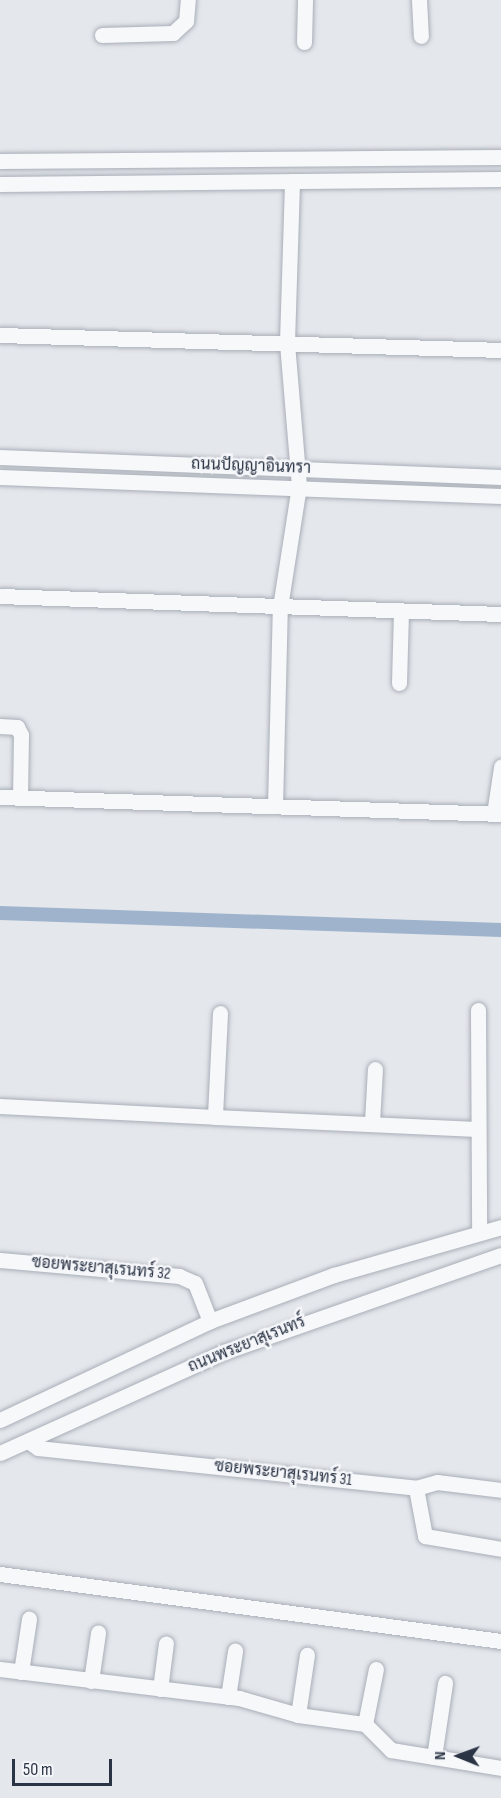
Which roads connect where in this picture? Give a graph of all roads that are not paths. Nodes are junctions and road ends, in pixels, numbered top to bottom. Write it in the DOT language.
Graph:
graph roads {
  1 [pos="188,0"];
  2 [pos="306,0"];
  3 [pos="420,0"];
  4 [pos="102,35"];
  5 [pos="421,36"];
  6 [pos="304,42"];
  7 [pos="501,157"];
  8 [pos="278,158"];
  9 [pos="314,158"];
  10 [pos="0,161"];
  11 [pos="501,179"];
  12 [pos="285,181"];
  13 [pos="314,181"];
  14 [pos="0,183"];
  15 [pos="0,335"];
  16 [pos="288,342"];
  17 [pos="501,350"];
  18 [pos="0,458"];
  19 [pos="296,469"];
  20 [pos="0,477"];
  21 [pos="501,477"];
  22 [pos="299,486"];
  23 [pos="501,496"];
  24 [pos="0,596"];
  25 [pos="280,607"];
  26 [pos="401,611"];
  27 [pos="501,614"];
  28 [pos="399,683"];
  29 [pos="0,726"];
  30 [pos="501,767"];
  31 [pos="0,797"];
  32 [pos="20,798"];
  33 [pos="274,806"];
  34 [pos="498,814"];
  35 [pos="478,1010"];
  36 [pos="220,1013"];
  37 [pos="375,1069"];
  38 [pos="0,1106"];
  39 [pos="215,1116"];
  40 [pos="372,1122"];
  41 [pos="477,1129"];
  42 [pos="501,1227"];
  43 [pos="479,1232"];
  44 [pos="501,1255"];
  45 [pos="0,1260"];
  46 [pos="210,1321"];
  47 [pos="0,1420"];
  48 [pos="28,1441"];
  49 [pos="0,1453"];
  50 [pos="416,1488"];
  51 [pos="501,1490"];
  52 [pos="501,1549"];
  53 [pos="0,1574"];
  54 [pos="29,1619"];
  55 [pos="98,1633"];
  56 [pos="501,1641"];
  57 [pos="166,1643"];
  58 [pos="236,1651"];
  59 [pos="307,1655"];
  60 [pos="0,1669"];
  61 [pos="376,1669"];
  62 [pos="21,1672"];
  63 [pos="91,1681"];
  64 [pos="445,1683"];
  65 [pos="160,1689"];
  66 [pos="228,1697"];
  67 [pos="298,1715"];
  68 [pos="365,1724"];
  69 [pos="434,1757"];
  70 [pos="501,1767"];
  1 -- 4 [label="street"];
  2 -- 6 [label="street"];
  3 -- 5 [label="street"];
  7 -- 9 [label="street"];
  8 -- 9 [label="street"];
  8 -- 10 [label="street"];
  8 -- 12 [label="street"];
  9 -- 13 [label="street"];
  11 -- 13 [label="street"];
  12 -- 13 [label="street"];
  12 -- 14 [label="street"];
  12 -- 16 [label="street"];
  15 -- 16 [label="street"];
  16 -- 17 [label="street"];
  16 -- 19 [label="street"];
  18 -- 19 [label="street, ถนนปัญญาอินทรา"];
  19 -- 21 [label="street, ถนนปัญญาอินทรา"];
  19 -- 22 [label="street"];
  20 -- 22 [label="street, ถนนปัญญาอินทรา"];
  22 -- 23 [label="street, ถนนปัญญาอินทรา"];
  22 -- 25 [label="street"];
  24 -- 25 [label="street"];
  25 -- 26 [label="street"];
  25 -- 33 [label="street"];
  26 -- 27 [label="street"];
  26 -- 28 [label="street"];
  29 -- 32 [label="street"];
  30 -- 34 [label="street"];
  31 -- 32 [label="street"];
  32 -- 33 [label="street"];
  33 -- 34 [label="street"];
  35 -- 41 [label="street"];
  36 -- 39 [label="street"];
  37 -- 40 [label="street"];
  38 -- 39 [label="street"];
  39 -- 40 [label="street"];
  40 -- 41 [label="street"];
  41 -- 43 [label="street"];
  42 -- 43 [label="street, ถนนพระยาสุเรนทร์"];
  43 -- 46 [label="street, ถนนพระยาสุเรนทร์"];
  44 -- 48 [label="street, ถนนพระยาสุเรนทร์"];
  45 -- 46 [label="street, ซอยพระยาสุเรนทร์ 32"];
  46 -- 47 [label="street, ถนนพระยาสุเรนทร์"];
  48 -- 49 [label="street, ถนนพระยาสุเรนทร์"];
  48 -- 50 [label="street, ซอยพระยาสุเรนทร์ 31"];
  50 -- 51 [label="street, ซอยพระยาสุเรนทร์ 31"];
  50 -- 52 [label="street"];
  53 -- 56 [label="street"];
  54 -- 62 [label="street"];
  55 -- 63 [label="street"];
  57 -- 65 [label="street"];
  58 -- 66 [label="street"];
  59 -- 67 [label="street"];
  60 -- 62 [label="street"];
  61 -- 68 [label="street"];
  62 -- 63 [label="street"];
  63 -- 65 [label="street"];
  64 -- 69 [label="street"];
  65 -- 66 [label="street"];
  66 -- 67 [label="street"];
  67 -- 68 [label="street"];
  68 -- 69 [label="street"];
  69 -- 70 [label="street"];
}
